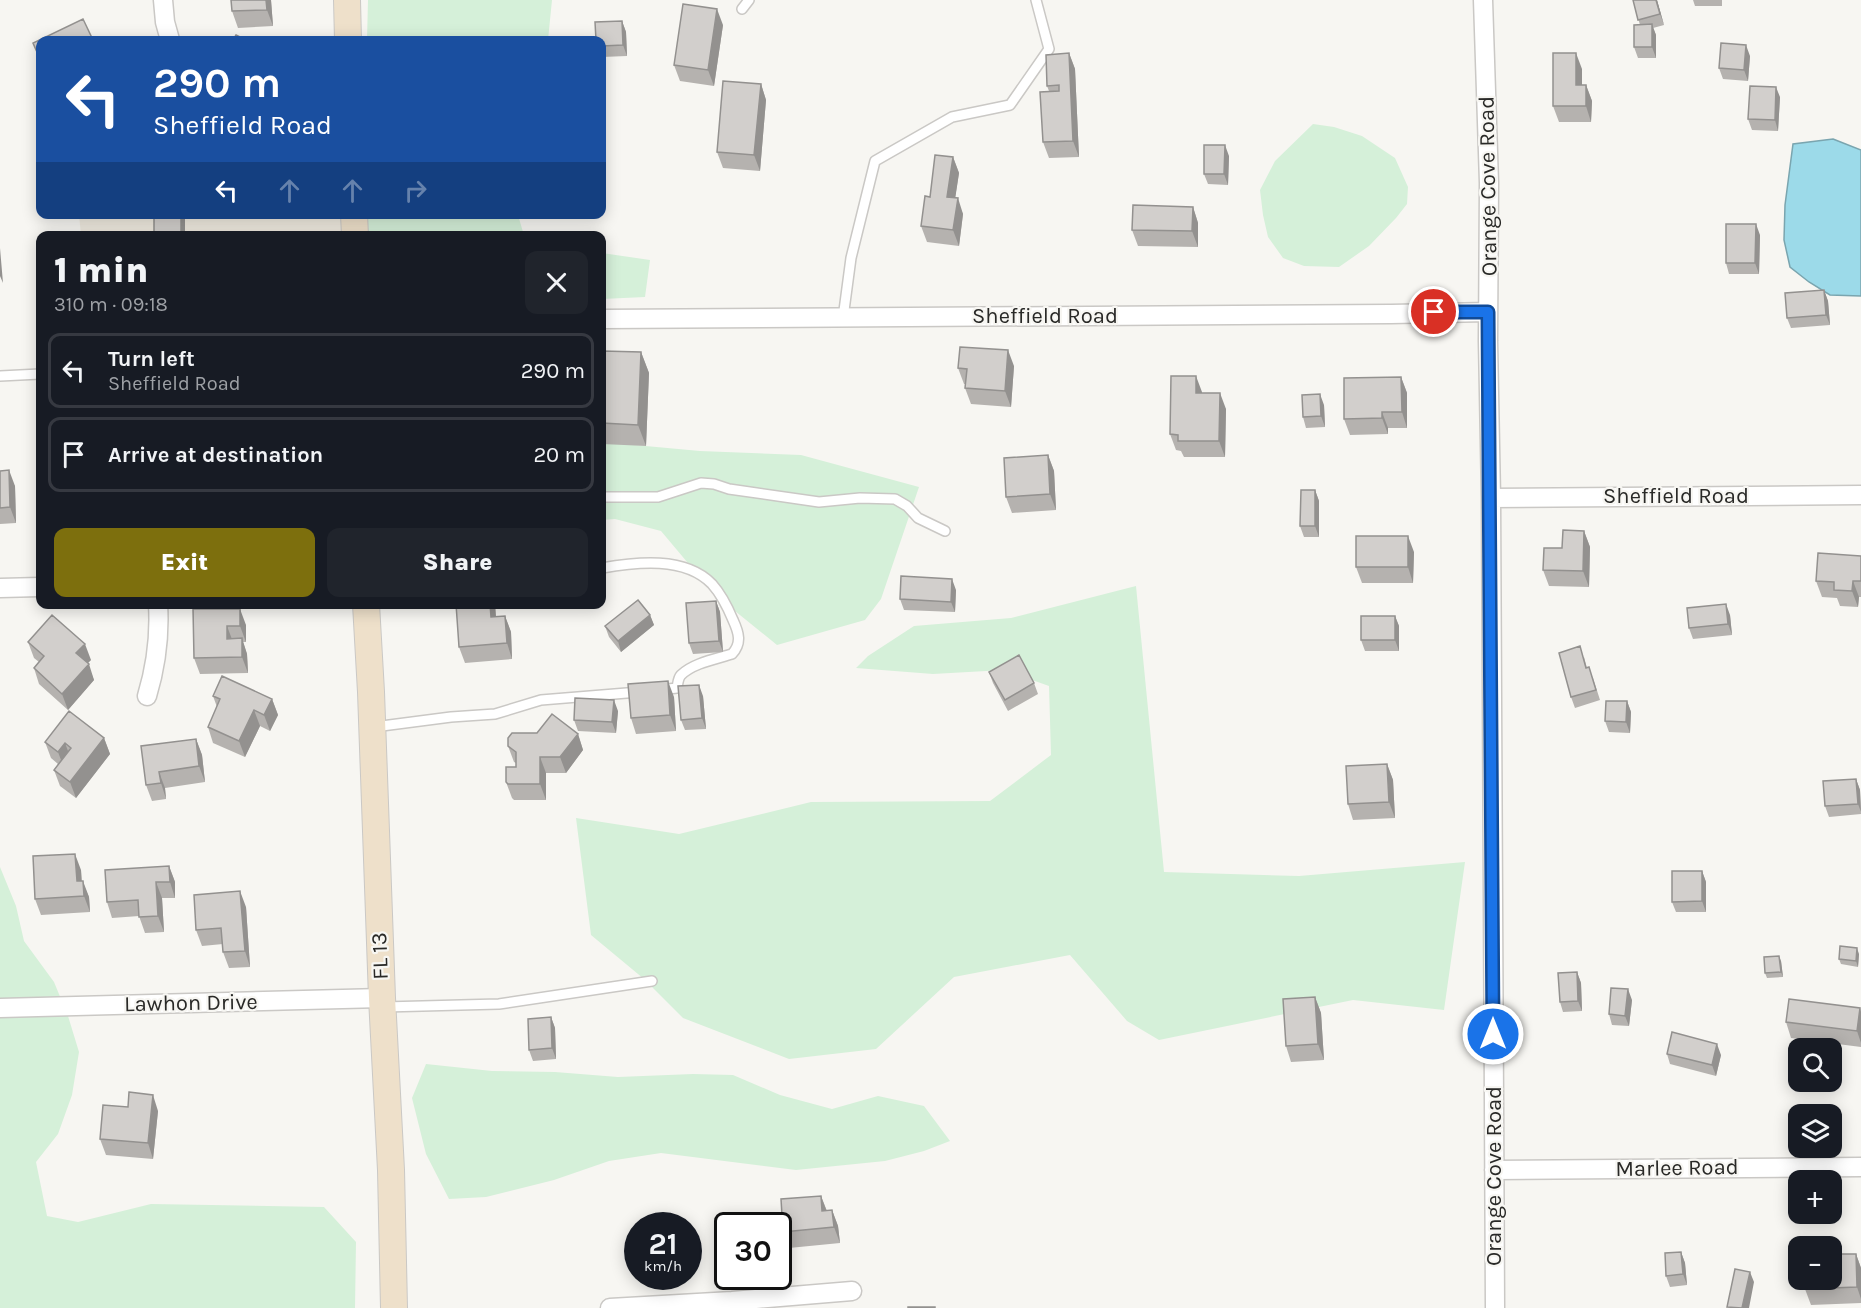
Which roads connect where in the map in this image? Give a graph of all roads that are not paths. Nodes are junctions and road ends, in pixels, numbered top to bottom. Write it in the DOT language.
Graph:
graph roads {
  1 [pos="163,0"];
  2 [pos="346,0"];
  3 [pos="749,0"];
  4 [pos="1036,0"];
  5 [pos="1483,0"];
  6 [pos="742,9"];
  7 [pos="169,36"];
  8 [pos="348,36"];
  9 [pos="1488,312"];
  10 [pos="843,318"];
  11 [pos="606,319"];
  12 [pos="36,374"];
  13 [pos="0,376"];
  14 [pos="1861,495"];
  15 [pos="606,497"];
  16 [pos="1491,498"];
  17 [pos="945,531"];
  18 [pos="606,567"];
  19 [pos="36,587"];
  20 [pos="0,588"];
  21 [pos="158,609"];
  22 [pos="366,609"];
  23 [pos="147,696"];
  24 [pos="373,727"];
  25 [pos="652,981"];
  26 [pos="382,1003"];
  27 [pos="0,1008"];
  28 [pos="1861,1167"];
  29 [pos="1494,1170"];
  30 [pos="852,1291"];
  31 [pos="394,1308"];
  32 [pos="610,1308"];
  33 [pos="1495,1308"];
  1 -- 7 [label="street"];
  2 -- 8 [label="main road"];
  3 -- 6 [label="lane"];
  4 -- 10 [label="lane"];
  5 -- 9 [label="street, Orange Cove Road"];
  9 -- 10 [label="street, Sheffield Road"];
  9 -- 16 [label="street, Orange Cove Road"];
  10 -- 11 [label="street, Sheffield Road"];
  12 -- 13 [label="lane"];
  14 -- 16 [label="street, Sheffield Road"];
  15 -- 17 [label="lane"];
  16 -- 29 [label="street, Orange Cove Road"];
  18 -- 24 [label="lane"];
  19 -- 20 [label="street"];
  21 -- 23 [label="street"];
  22 -- 24 [label="main road, FL 13"];
  24 -- 26 [label="main road, FL 13"];
  25 -- 26 [label="lane"];
  26 -- 27 [label="street, Lawhon Drive"];
  26 -- 31 [label="main road, FL 13"];
  28 -- 29 [label="street, Marlee Road"];
  29 -- 33 [label="street, Orange Cove Road"];
  30 -- 32 [label="street"];
}
